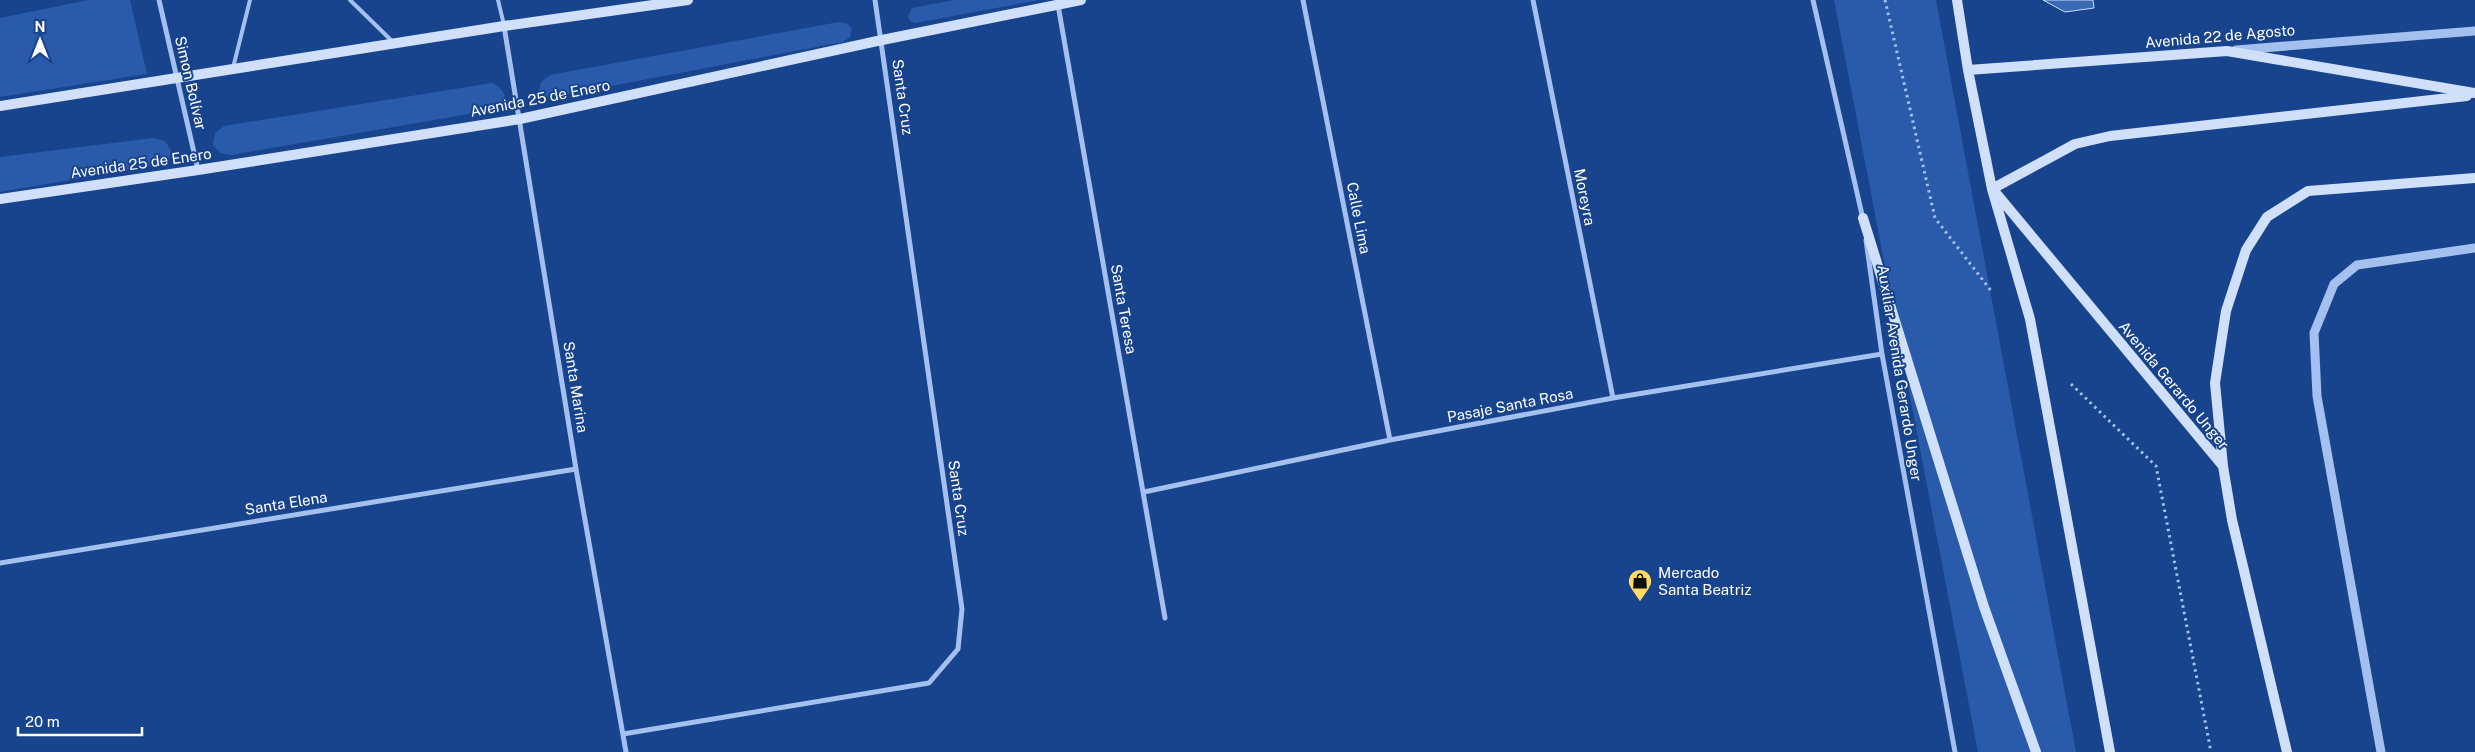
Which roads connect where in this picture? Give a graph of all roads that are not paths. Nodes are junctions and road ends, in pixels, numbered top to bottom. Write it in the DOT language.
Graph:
graph roads {
  1 [pos="159,0"];
  2 [pos="250,0"];
  3 [pos="350,0"];
  4 [pos="498,0"];
  5 [pos="688,0"];
  6 [pos="875,0"];
  7 [pos="1081,0"];
  8 [pos="1303,0"];
  9 [pos="1533,0"];
  10 [pos="1813,0"];
  11 [pos="1957,0"];
  12 [pos="1058,4"];
  13 [pos="504,26"];
  14 [pos="2475,31"];
  15 [pos="882,40"];
  16 [pos="396,44"];
  17 [pos="2227,51"];
  18 [pos="233,70"];
  19 [pos="1968,70"];
  20 [pos="177,78"];
  21 [pos="2475,94"];
  22 [pos="0,106"];
  23 [pos="520,119"];
  24 [pos="198,170"];
  25 [pos="2475,178"];
  26 [pos="1992,189"];
  27 [pos="0,199"];
  28 [pos="1862,218"];
  29 [pos="2475,248"];
  30 [pos="1882,354"];
  31 [pos="1613,398"];
  32 [pos="1390,440"];
  33 [pos="2223,466"];
  34 [pos="576,468"];
  35 [pos="1144,492"];
  36 [pos="0,563"];
  37 [pos="1165,618"];
  38 [pos="623,734"];
  39 [pos="626,752"];
  40 [pos="1955,752"];
  41 [pos="2036,752"];
  42 [pos="2110,752"];
  43 [pos="2287,752"];
  44 [pos="2381,752"];
  1 -- 20 [label="street, Simon Bolívar"];
  2 -- 18 [label="lane"];
  3 -- 16 [label="lane"];
  4 -- 13 [label="lane"];
  5 -- 13 [label="main road"];
  6 -- 15 [label="street, Santa Cruz"];
  7 -- 12 [label="main road, Avenida 25 de Enero"];
  8 -- 32 [label="street, Calle Lima"];
  9 -- 31 [label="street, Moreyra"];
  10 -- 28 [label="street, Auxiliar Avenida Gerardo Unger"];
  11 -- 19 [label="main road, Avenida Gerardo Unger"];
  12 -- 15 [label="main road, Avenida 25 de Enero"];
  12 -- 35 [label="street, Santa Teresa"];
  13 -- 16 [label="main road"];
  13 -- 23 [label="street, Santa Marina"];
  14 -- 17 [label="street, Avenida 22 de Agosto"];
  15 -- 23 [label="main road, Avenida 25 de Enero"];
  15 -- 38 [label="street, Santa Cruz"];
  16 -- 18 [label="main road"];
  17 -- 19 [label="main road, Avenida 22 de Agosto"];
  17 -- 21 [label="main road"];
  18 -- 20 [label="main road"];
  19 -- 26 [label="main road, Avenida Gerardo Unger"];
  20 -- 22 [label="main road"];
  20 -- 24 [label="street, Simon Bolívar"];
  21 -- 26 [label="main road"];
  23 -- 24 [label="main road, Avenida 25 de Enero"];
  23 -- 34 [label="street, Santa Marina"];
  24 -- 27 [label="main road, Avenida 25 de Enero"];
  25 -- 33 [label="main road"];
  26 -- 33 [label="main road, Avenida Gerardo Unger"];
  26 -- 42 [label="main road, Avenida Gerardo Unger"];
  28 -- 30 [label="street, Auxiliar Avenida Gerardo Unger"];
  28 -- 41 [label="main road"];
  29 -- 44 [label="street"];
  30 -- 31 [label="street, Pasaje Santa Rosa"];
  30 -- 40 [label="street, Auxiliar Avenida Gerardo Unger"];
  31 -- 32 [label="street, Pasaje Santa Rosa"];
  32 -- 35 [label="street, Pasaje Santa Rosa"];
  33 -- 43 [label="main road, Avenida Gerardo Unger"];
  34 -- 36 [label="street, Santa Elena"];
  34 -- 38 [label="street, Santa Marina"];
  35 -- 37 [label="street, Santa Teresa"];
  38 -- 39 [label="street, Santa Marina"];
}
